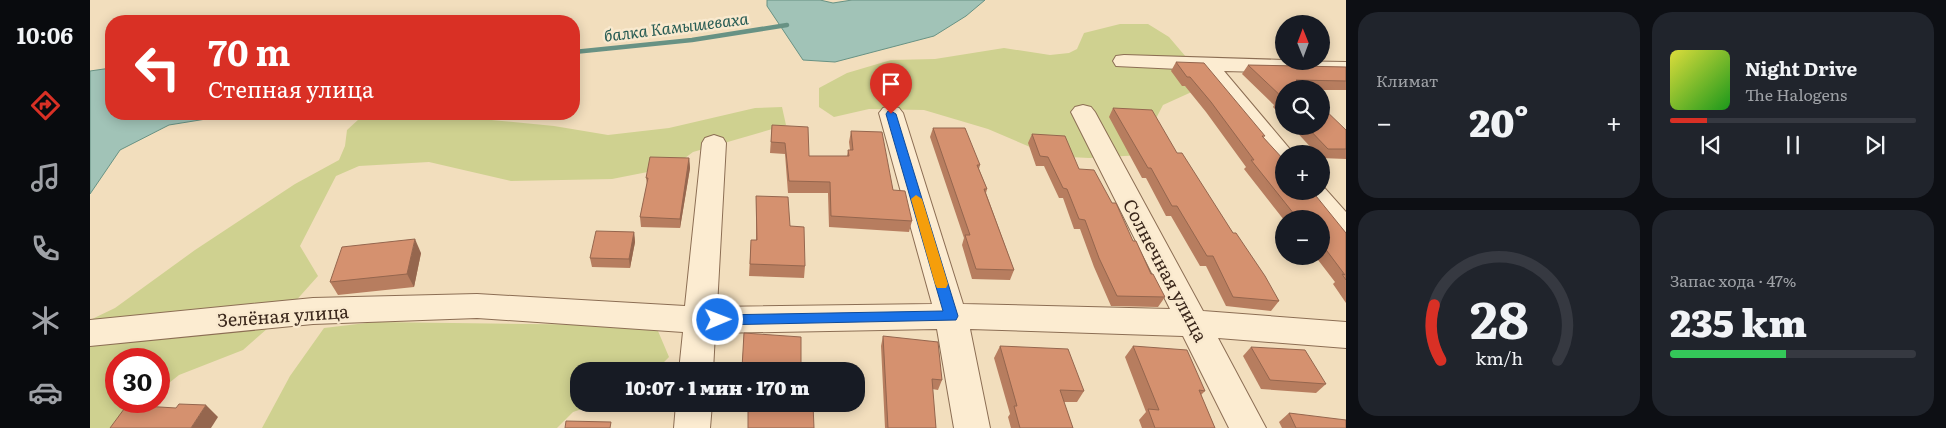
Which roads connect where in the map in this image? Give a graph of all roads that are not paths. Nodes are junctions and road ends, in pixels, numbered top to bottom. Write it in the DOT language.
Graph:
graph roads {
  1 [pos="1124,61"];
  2 [pos="1206,63"];
  3 [pos="1346,68"];
  4 [pos="1083,112"];
  5 [pos="891,114"];
  6 [pos="714,143"];
  7 [pos="1275,146"];
  8 [pos="1320,200"];
  9 [pos="1346,231"];
  10 [pos="951,316"];
  11 [pos="699,320"];
  12 [pos="1194,323"];
  13 [pos="90,333"];
  14 [pos="1346,335"];
  15 [pos="697,362"];
  16 [pos="693,412"];
  17 [pos="692,428"];
  18 [pos="972,428"];
  19 [pos="1248,428"];
  1 -- 2 [label="street"];
  2 -- 3 [label="street"];
  2 -- 7 [label="street"];
  4 -- 12 [label="street, Солнечная улица"];
  5 -- 10 [label="street"];
  6 -- 11 [label="street"];
  8 -- 9 [label="street"];
  10 -- 11 [label="street, Зелёная улица"];
  10 -- 12 [label="street, Зелёная улица"];
  10 -- 18 [label="street"];
  11 -- 13 [label="street, Зелёная улица"];
  11 -- 15 [label="street"];
  12 -- 14 [label="street, Зелёная улица"];
  12 -- 19 [label="street, Солнечная улица"];
  16 -- 17 [label="street"];
}
